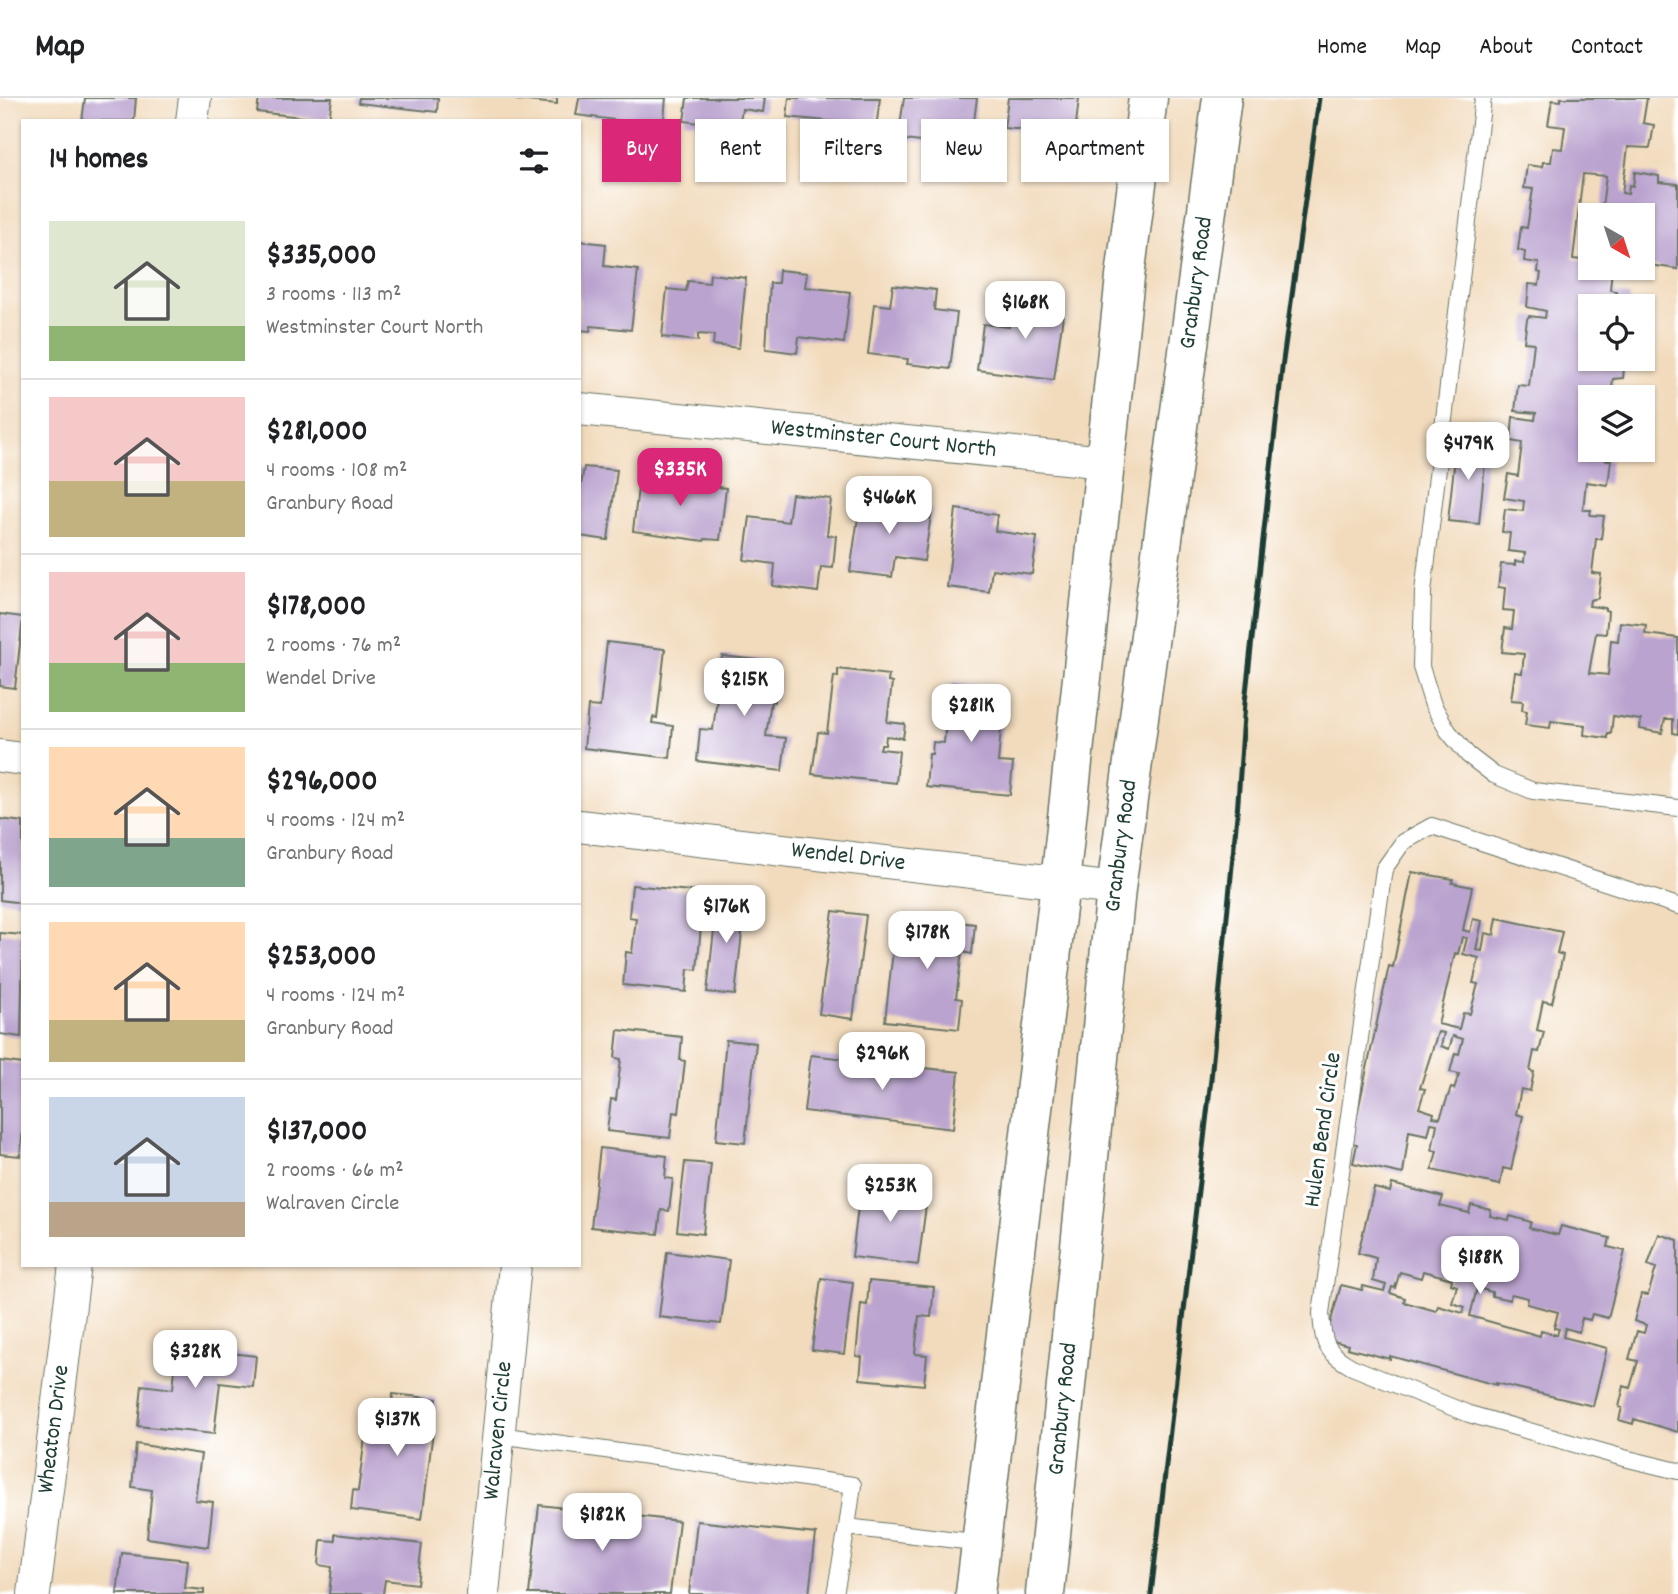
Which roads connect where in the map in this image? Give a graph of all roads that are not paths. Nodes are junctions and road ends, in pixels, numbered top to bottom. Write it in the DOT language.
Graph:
graph roads {
  1 [pos="195,98"];
  2 [pos="1148,98"];
  3 [pos="1222,98"];
  4 [pos="1483,98"];
  5 [pos="192,119"];
  6 [pos="581,410"];
  7 [pos="1105,461"];
  8 [pos="0,756"];
  9 [pos="21,759"];
  10 [pos="1678,808"];
  11 [pos="581,826"];
  12 [pos="1060,883"];
  13 [pos="1116,889"];
  14 [pos="1678,906"];
  15 [pos="75,1267"];
  16 [pos="515,1267"];
  17 [pos="499,1435"];
  18 [pos="1678,1471"];
  19 [pos="847,1527"];
  20 [pos="982,1543"];
  21 [pos="34,1594"];
  22 [pos="483,1594"];
  23 [pos="835,1594"];
  24 [pos="975,1594"];
  25 [pos="1045,1594"];
  1 -- 5 [label="street"];
  2 -- 7 [label="main road"];
  3 -- 13 [label="main road, Granbury Road"];
  4 -- 10 [label="lane"];
  6 -- 7 [label="street, Westminster Court North"];
  7 -- 12 [label="main road"];
  8 -- 9 [label="street"];
  11 -- 12 [label="street, Wendel Drive"];
  12 -- 13 [label="street, Wendel Drive"];
  12 -- 20 [label="main road"];
  13 -- 25 [label="main road, Granbury Road"];
  14 -- 18 [label="lane, Hulen Bend Circle"];
  15 -- 21 [label="street, Wheaton Drive"];
  16 -- 17 [label="street, Walraven Circle"];
  17 -- 19 [label="lane"];
  17 -- 22 [label="street, Walraven Circle"];
  19 -- 20 [label="lane"];
  19 -- 23 [label="lane"];
  20 -- 24 [label="main road"];
}
